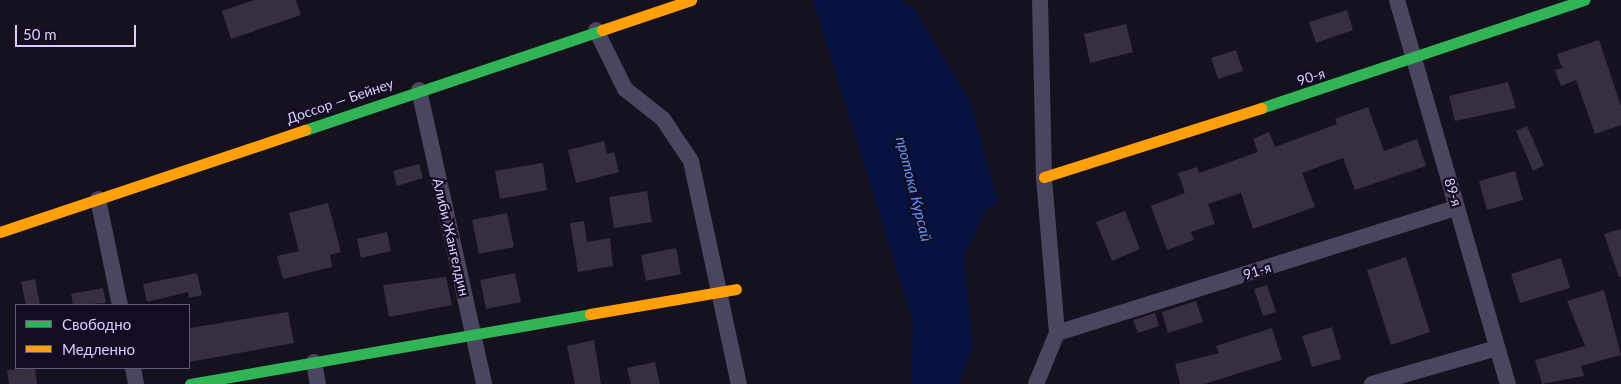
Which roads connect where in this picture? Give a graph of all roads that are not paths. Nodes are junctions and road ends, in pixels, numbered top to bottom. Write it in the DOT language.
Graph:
graph roads {
  1 [pos="691,0"];
  2 [pos="1040,0"];
  3 [pos="1397,0"];
  4 [pos="1584,0"];
  5 [pos="596,30"];
  6 [pos="1413,60"];
  7 [pos="419,90"];
  8 [pos="1044,177"];
  9 [pos="98,199"];
  10 [pos="1457,208"];
  11 [pos="0,232"];
  12 [pos="729,290"];
  13 [pos="120,304"];
  14 [pos="473,334"];
  15 [pos="1057,334"];
  16 [pos="1497,348"];
  17 [pos="314,362"];
  18 [pos="133,369"];
  19 [pos="136,384"];
  20 [pos="190,384"];
  21 [pos="318,384"];
  22 [pos="484,384"];
  23 [pos="739,384"];
  24 [pos="1036,384"];
  25 [pos="1372,384"];
  26 [pos="1508,384"];
  1 -- 5 [label="main road, Доссор — Бейнеу"];
  2 -- 8 [label="street"];
  3 -- 6 [label="street, 89-я"];
  4 -- 6 [label="main road, 90-я"];
  5 -- 7 [label="main road, Доссор — Бейнеу"];
  5 -- 12 [label="street"];
  6 -- 8 [label="main road, 90-я"];
  6 -- 10 [label="street, 89-я"];
  7 -- 9 [label="main road, Доссор — Бейнеу"];
  7 -- 14 [label="street, Алиби Жангелдин"];
  8 -- 15 [label="street"];
  9 -- 11 [label="main road, Доссор — Бейнеу"];
  9 -- 13 [label="street"];
  10 -- 15 [label="street, 91-я"];
  10 -- 16 [label="street, 89-я"];
  12 -- 14 [label="main road"];
  12 -- 23 [label="street"];
  14 -- 17 [label="main road"];
  14 -- 22 [label="street, Алиби Жангелдин"];
  15 -- 24 [label="street"];
  16 -- 25 [label="street"];
  16 -- 26 [label="street, 89-я"];
  17 -- 20 [label="main road"];
  17 -- 21 [label="street"];
  18 -- 19 [label="street"];
}
